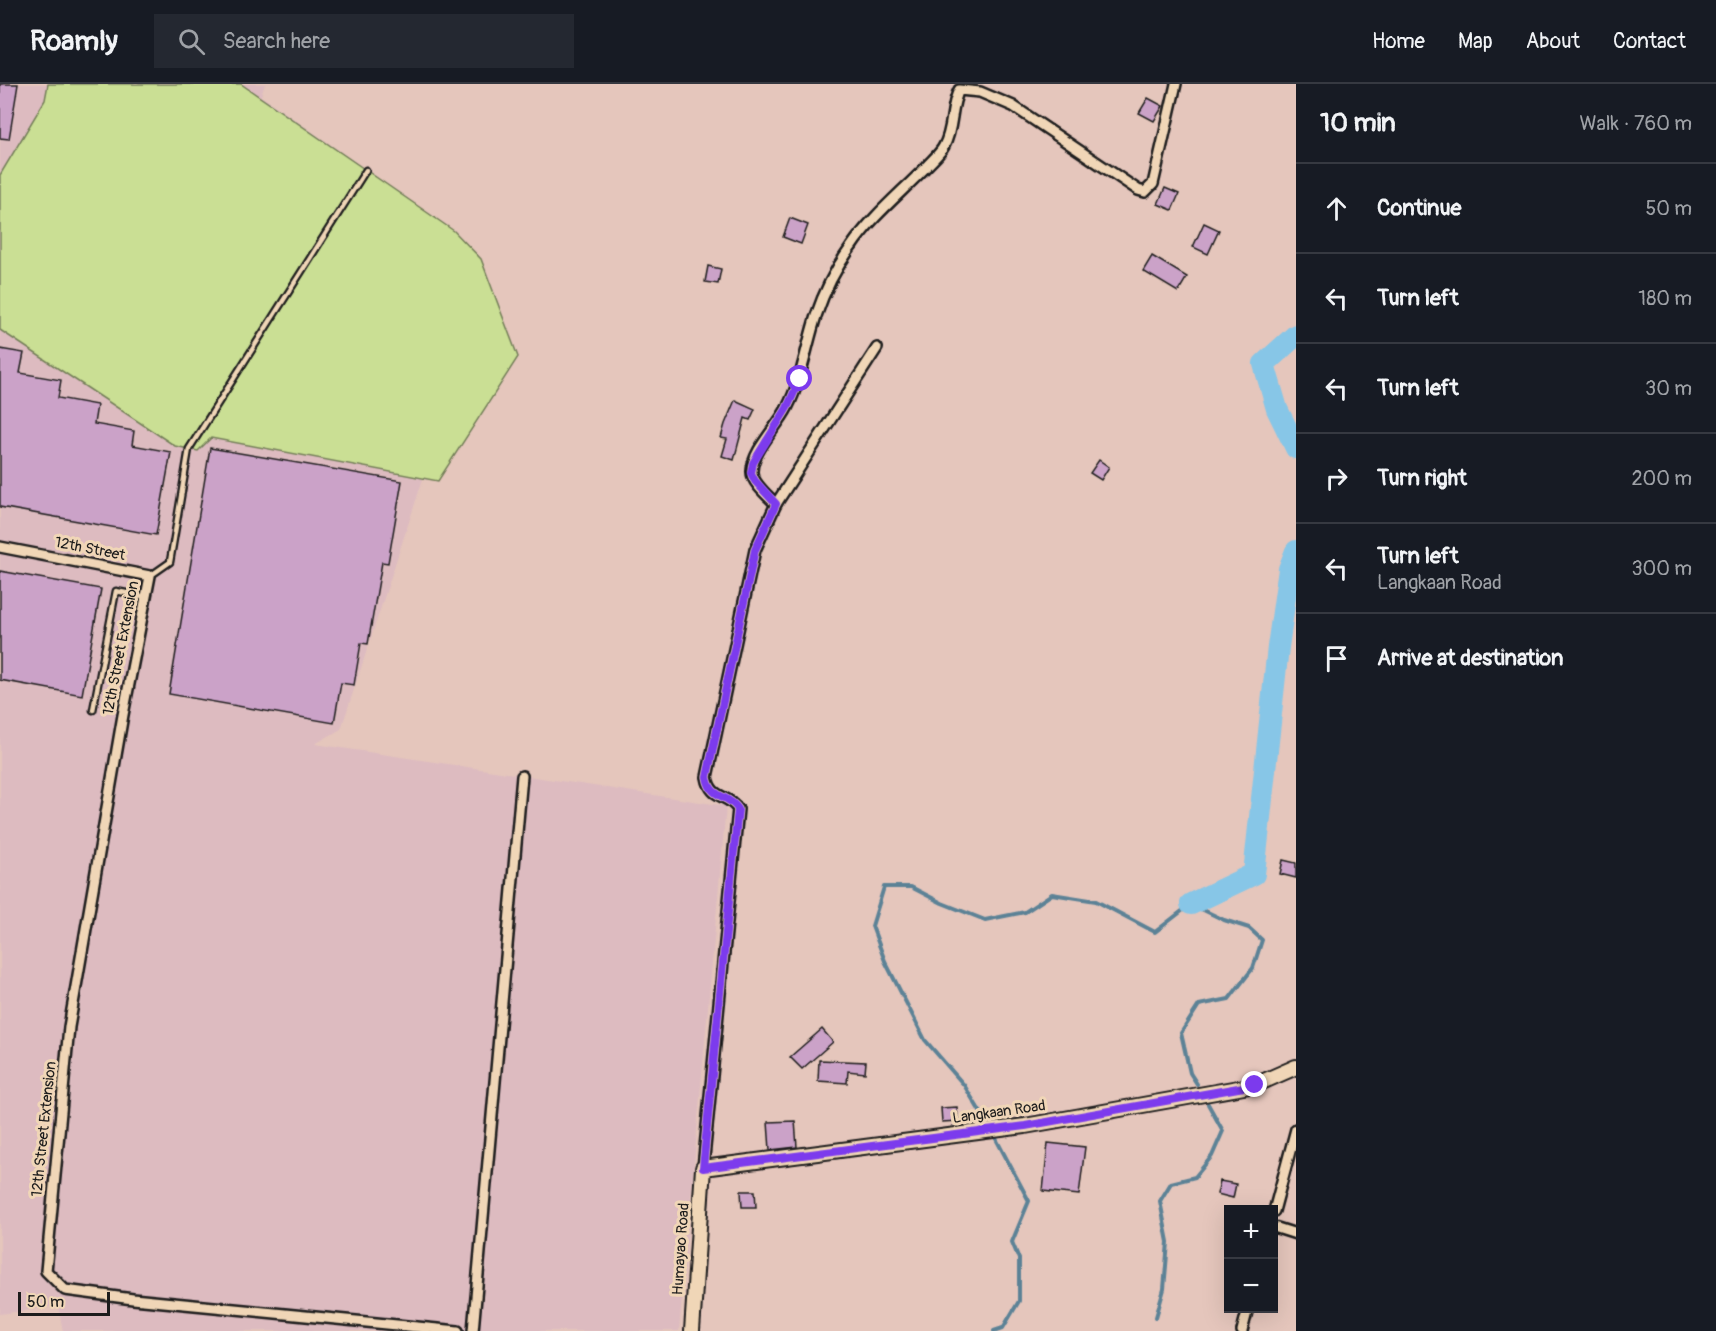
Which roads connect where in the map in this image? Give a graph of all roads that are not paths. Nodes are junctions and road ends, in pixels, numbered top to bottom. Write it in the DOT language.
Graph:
graph roads {
  1 [pos="1176,84"];
  2 [pos="366,170"];
  3 [pos="877,348"];
  4 [pos="776,504"];
  5 [pos="0,547"];
  6 [pos="150,576"];
  7 [pos="146,597"];
  8 [pos="93,710"];
  9 [pos="522,776"];
  10 [pos="1296,1067"];
  11 [pos="1296,1129"];
  12 [pos="703,1168"];
  13 [pos="1276,1205"];
  14 [pos="1278,1228"];
  15 [pos="1296,1234"];
  16 [pos="1247,1313"];
  17 [pos="458,1331"];
  18 [pos="473,1331"];
  19 [pos="693,1331"];
  20 [pos="1242,1331"];
  1 -- 4 [label="street"];
  2 -- 6 [label="lane"];
  3 -- 4 [label="street"];
  4 -- 12 [label="street"];
  5 -- 6 [label="street, 12th Street"];
  6 -- 7 [label="street, 12th Street Extension"];
  7 -- 8 [label="lane"];
  7 -- 17 [label="street, 12th Street Extension"];
  9 -- 18 [label="street"];
  10 -- 12 [label="street, Langkaan Road"];
  11 -- 13 [label="street"];
  12 -- 19 [label="street, Humayao Road"];
  14 -- 15 [label="street"];
  16 -- 20 [label="street"];
}
